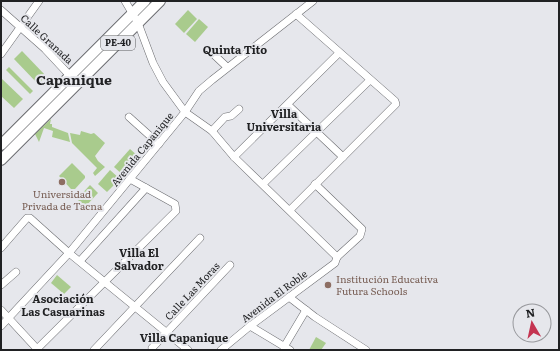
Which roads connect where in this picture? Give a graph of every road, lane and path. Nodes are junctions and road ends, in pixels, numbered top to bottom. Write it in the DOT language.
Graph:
graph roads {
  1 [pos="39,1"];
  2 [pos="125,1"];
  3 [pos="145,1"];
  4 [pos="160,1"];
  5 [pos="313,1"];
  6 [pos="1,10"];
  7 [pos="133,13"];
  8 [pos="296,14"];
  9 [pos="138,23"];
  10 [pos="21,28"];
  11 [pos="211,52"];
  12 [pos="339,53"];
  13 [pos="1,54"];
  14 [pos="227,67"];
  15 [pos="71,75"];
  16 [pos="370,80"];
  17 [pos="77,84"];
  18 [pos="288,105"];
  19 [pos="239,109"];
  20 [pos="185,112"];
  21 [pos="129,117"];
  22 [pos="212,131"];
  23 [pos="318,132"];
  24 [pos="3,139"];
  25 [pos="159,144"];
  26 [pos="12,149"];
  27 [pos="234,157"];
  28 [pos="343,157"];
  29 [pos="1,160"];
  30 [pos="130,179"];
  31 [pos="263,184"];
  32 [pos="315,184"];
  33 [pos="146,188"];
  34 [pos="290,210"];
  35 [pos="200,238"];
  36 [pos="1,248"];
  37 [pos="70,253"];
  38 [pos="337,257"];
  39 [pos="80,261"];
  40 [pos="230,265"];
  41 [pos="16,272"];
  42 [pos="105,282"];
  43 [pos="1,285"];
  44 [pos="289,297"];
  45 [pos="135,307"];
  46 [pos="1,310"];
  47 [pos="306,310"];
  48 [pos="9,318"];
  49 [pos="1,326"];
  50 [pos="250,326"];
  51 [pos="167,333"];
  52 [pos="354,347"];
  53 [pos="152,348"];
  54 [pos="287,348"];
  55 [pos="37,350"];
  56 [pos="94,350"];
  57 [pos="188,350"];
  58 [pos="222,350"];
  59 [pos="366,350"];
  1 -- 10 [label="street"];
  2 -- 7 [label="street"];
  3 -- 7 [label="highway, PE-40"];
  4 -- 9 [label="highway, PE-40"];
  5 -- 8 [label="street, Avenida Capanique"];
  6 -- 10 [label="street, Calle Granada"];
  7 -- 9 [label="street"];
  7 -- 15 [label="highway, PE-40"];
  8 -- 12 [label="street"];
  8 -- 14 [label="street, Avenida Capanique"];
  9 -- 17 [label="highway, PE-40"];
  9 -- 20 [label="street"];
  10 -- 13 [label="street"];
  10 -- 15 [label="street, Calle Granada"];
  11 -- 14 [label="street"];
  12 -- 16 [label="street"];
  12 -- 18 [label="street"];
  14 -- 20 [label="street, Avenida Capanique"];
  15 -- 17 [label="street, Calle Granada"];
  15 -- 24 [label="highway, PE-40"];
  16 -- 23 [label="street"];
  16 -- 28 [label="street"];
  17 -- 26 [label="highway, PE-40"];
  18 -- 23 [label="street"];
  18 -- 27 [label="street"];
  19 -- 22 [label="street"];
  20 -- 22 [label="street"];
  20 -- 25 [label="street, Avenida Capanique"];
  21 -- 25 [label="street"];
  22 -- 27 [label="street"];
  23 -- 28 [label="street"];
  23 -- 31 [label="street"];
  24 -- 26 [label="street"];
  25 -- 30 [label="street, Avenida Capanique"];
  26 -- 29 [label="highway, PE-40"];
  27 -- 31 [label="street"];
  28 -- 32 [label="street"];
  30 -- 33 [label="street"];
  30 -- 37 [label="street, Avenida Capanique"];
  31 -- 34 [label="street"];
  32 -- 34 [label="street"];
  32 -- 38 [label="street, Avenida El Roble"];
  33 -- 39 [label="street"];
  33 -- 42 [label="street"];
  34 -- 38 [label="street"];
  35 -- 45 [label="street"];
  36 -- 37 [label="street"];
  37 -- 39 [label="street"];
  37 -- 48 [label="street, Avenida Capanique"];
  38 -- 44 [label="street, Avenida El Roble"];
  39 -- 42 [label="street"];
  40 -- 51 [label="street, Calle Las Moras"];
  41 -- 43 [label="street"];
  42 -- 45 [label="street"];
  42 -- 55 [label="street"];
  44 -- 47 [label="street"];
  44 -- 50 [label="street, Avenida El Roble"];
  45 -- 51 [label="street"];
  45 -- 56 [label="street"];
  46 -- 48 [label="street"];
  47 -- 52 [label="street"];
  47 -- 54 [label="street"];
  48 -- 49 [label="street, Avenida Capanique"];
  48 -- 55 [label="street"];
  50 -- 54 [label="street"];
  50 -- 58 [label="street, Avenida El Roble"];
  51 -- 53 [label="street, Calle Las Moras"];
  51 -- 57 [label="street"];
  52 -- 59 [label="street"];
}
